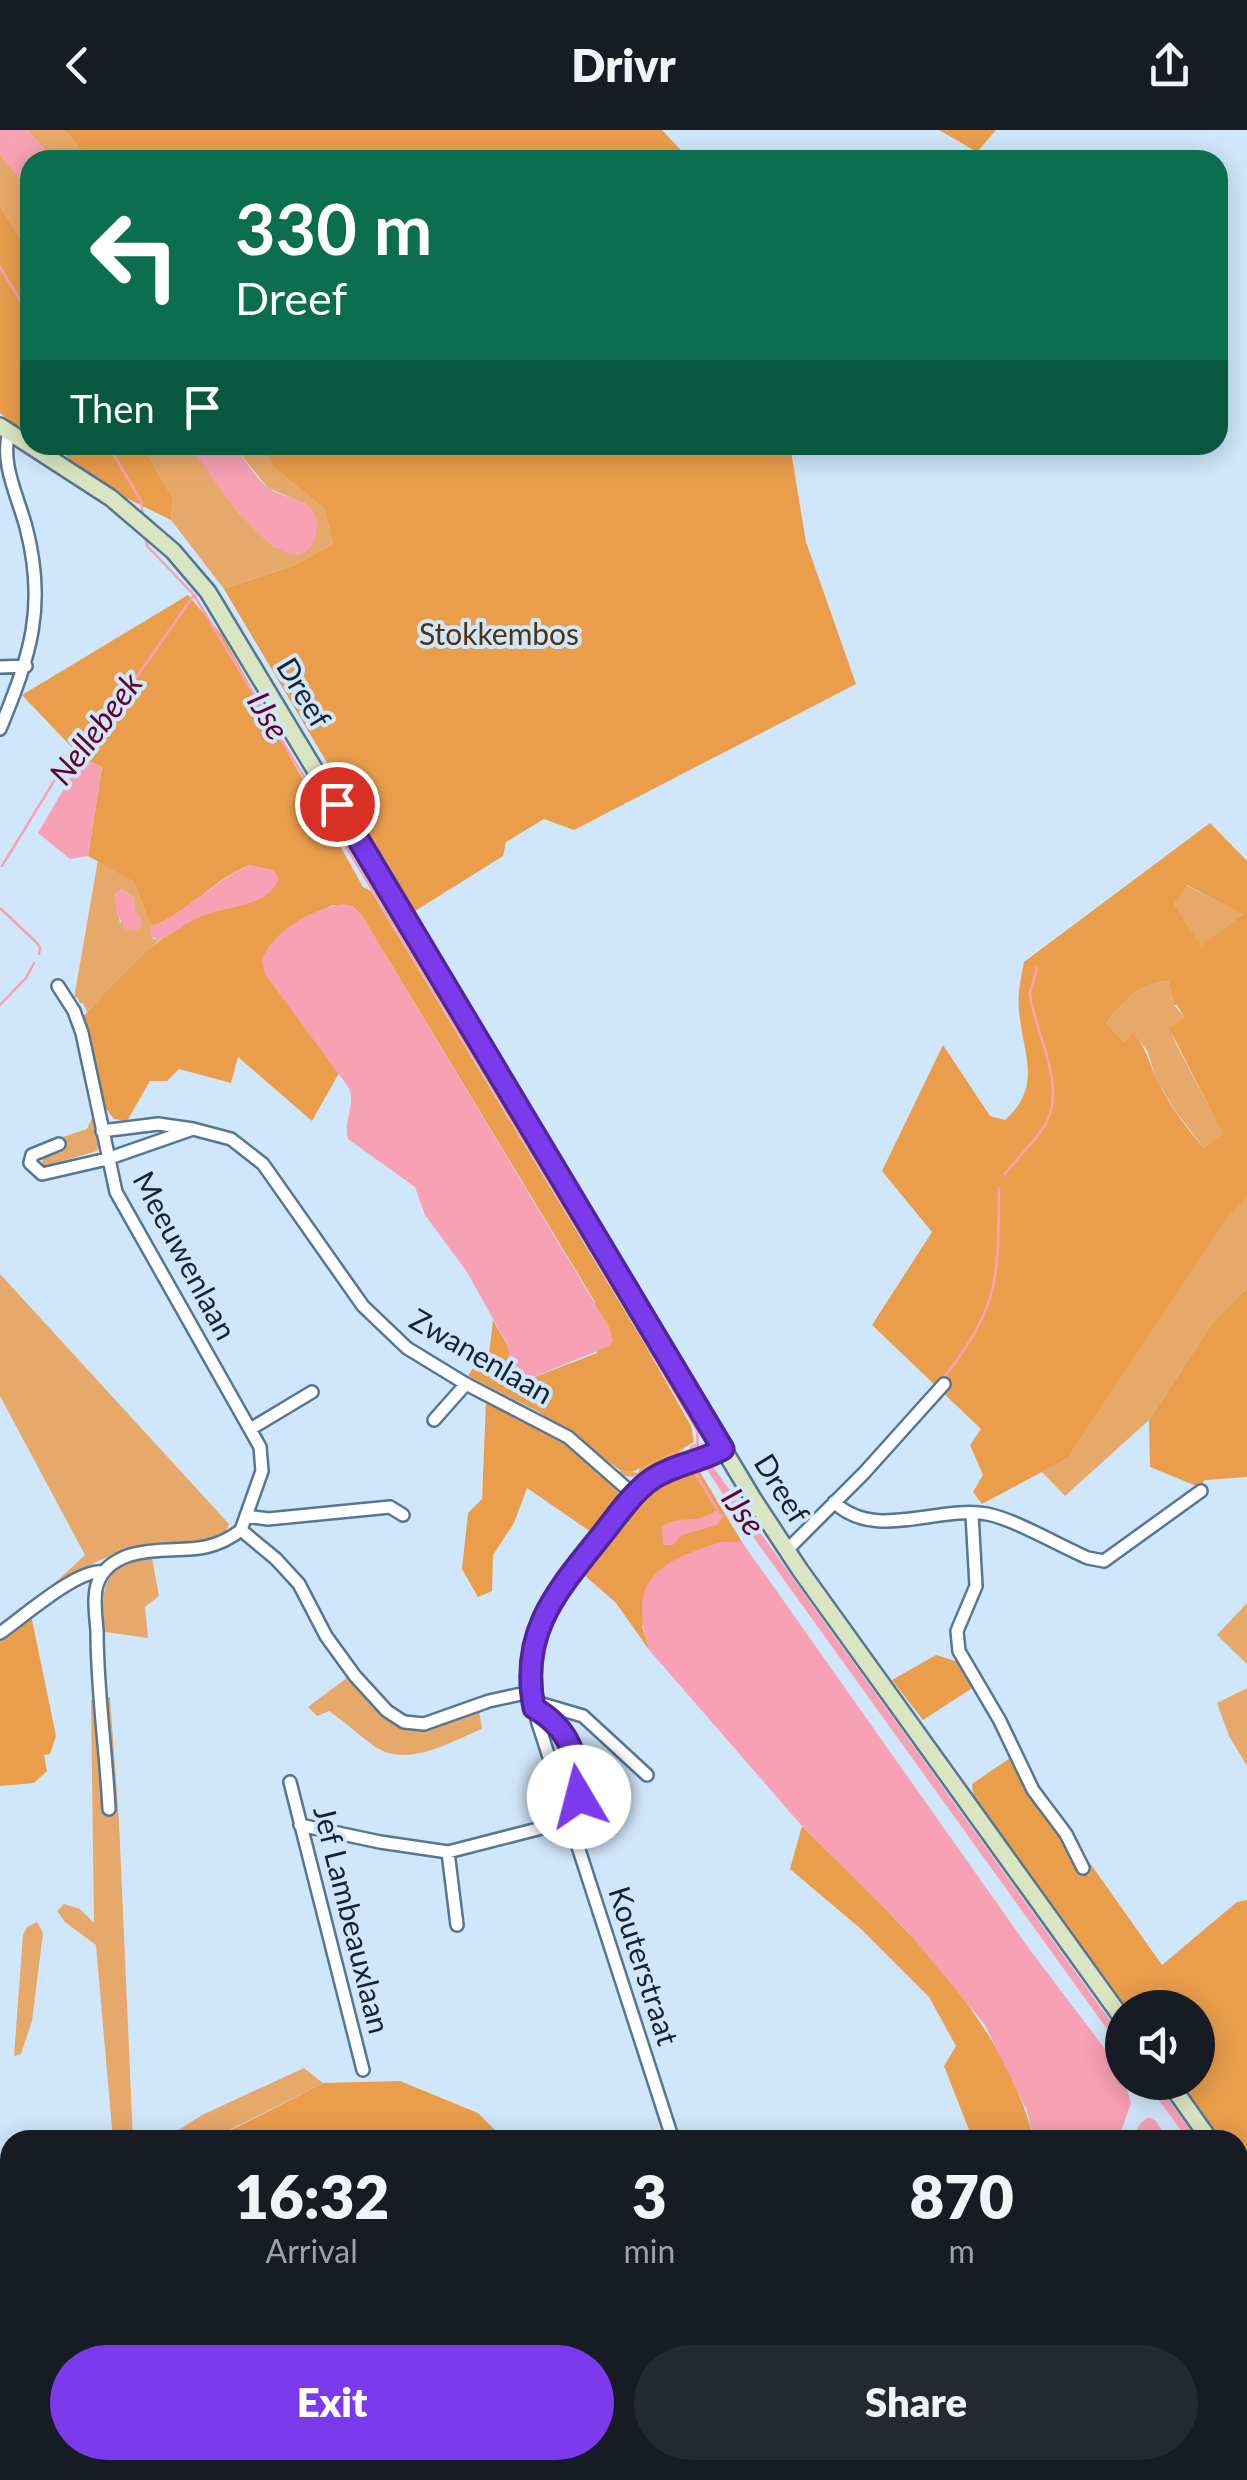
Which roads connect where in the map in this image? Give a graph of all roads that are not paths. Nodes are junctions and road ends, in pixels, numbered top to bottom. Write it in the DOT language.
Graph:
graph roads {
  1 [pos="4,429"];
  2 [pos="44,455"];
  3 [pos="0,666"];
  4 [pos="26,666"];
  5 [pos="0,730"];
  6 [pos="58,986"];
  7 [pos="193,1129"];
  8 [pos="102,1132"];
  9 [pos="60,1144"];
  10 [pos="107,1158"];
  11 [pos="466,1384"];
  12 [pos="944,1384"];
  13 [pos="312,1392"];
  14 [pos="434,1420"];
  15 [pos="252,1428"];
  16 [pos="723,1449"];
  17 [pos="1201,1492"];
  18 [pos="634,1495"];
  19 [pos="834,1502"];
  20 [pos="972,1514"];
  21 [pos="403,1515"];
  22 [pos="246,1516"];
  23 [pos="241,1530"];
  24 [pos="787,1550"];
  25 [pos="102,1572"];
  26 [pos="0,1633"];
  27 [pos="532,1700"];
  28 [pos="647,1775"];
  29 [pos="290,1782"];
  30 [pos="108,1809"];
  31 [pos="567,1815"];
  32 [pos="300,1824"];
  33 [pos="448,1852"];
  34 [pos="1083,1868"];
  35 [pos="457,1924"];
  36 [pos="1105,1994"];
  37 [pos="363,2070"];
  38 [pos="1182,2100"];
  39 [pos="670,2130"];
  40 [pos="1203,2130"];
  1 -- 4 [label="street"];
  2 -- 16 [label="main road, Dreef"];
  3 -- 4 [label="street"];
  4 -- 5 [label="street"];
  6 -- 8 [label="street, Meeuwenlaan"];
  7 -- 8 [label="street, Zwanenlaan"];
  7 -- 10 [label="street"];
  7 -- 11 [label="street, Zwanenlaan"];
  8 -- 10 [label="street, Meeuwenlaan"];
  9 -- 10 [label="street"];
  10 -- 15 [label="street, Meeuwenlaan"];
  11 -- 14 [label="street"];
  11 -- 18 [label="street, Zwanenlaan"];
  12 -- 19 [label="street"];
  13 -- 15 [label="street"];
  15 -- 22 [label="street, Meeuwenlaan"];
  16 -- 18 [label="street, Kouterstraat"];
  16 -- 24 [label="main road, Dreef"];
  17 -- 20 [label="street"];
  18 -- 27 [label="street, Kouterstraat"];
  19 -- 20 [label="street"];
  19 -- 24 [label="street"];
  20 -- 34 [label="street"];
  21 -- 22 [label="street"];
  22 -- 23 [label="street, Meeuwenlaan"];
  23 -- 25 [label="street"];
  23 -- 27 [label="street"];
  24 -- 36 [label="main road, Dreef"];
  25 -- 26 [label="street"];
  25 -- 30 [label="street"];
  27 -- 28 [label="street"];
  27 -- 31 [label="street, Kouterstraat"];
  27 -- 31 [label="street"];
  29 -- 32 [label="street, Jef Lambeauxlaan"];
  31 -- 33 [label="street"];
  31 -- 39 [label="street, Kouterstraat"];
  32 -- 33 [label="street"];
  32 -- 37 [label="street, Jef Lambeauxlaan"];
  33 -- 35 [label="street"];
  38 -- 40 [label="main road"];
}
